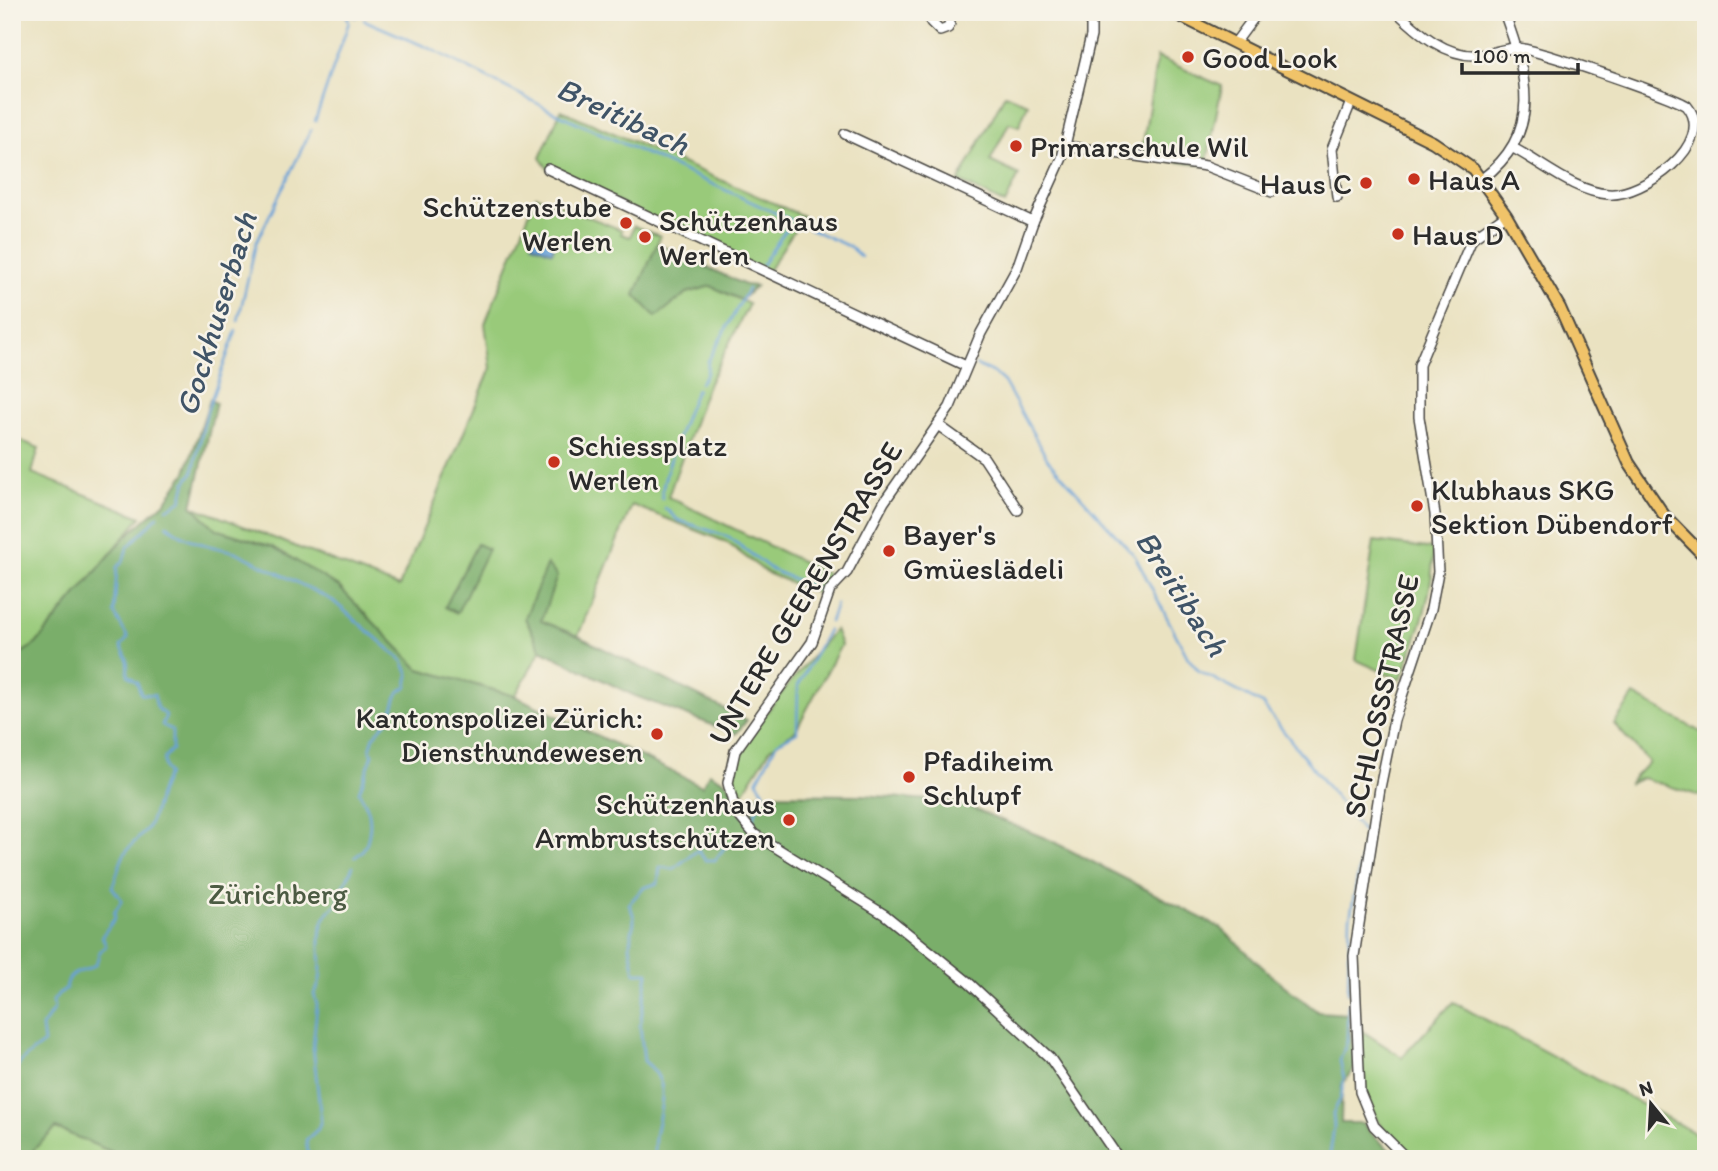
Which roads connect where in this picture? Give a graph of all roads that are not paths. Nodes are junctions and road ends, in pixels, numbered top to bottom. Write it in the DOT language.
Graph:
graph roads {
  1 [pos="1172,12"];
  2 [pos="1258,12"];
  3 [pos="1397,12"];
  4 [pos="1504,12"];
  5 [pos="1092,13"];
  6 [pos="1236,43"];
  7 [pos="1517,47"];
  8 [pos="1352,102"];
  9 [pos="845,134"];
  10 [pos="1065,146"];
  11 [pos="1513,148"];
  12 [pos="548,169"];
  13 [pos="1482,179"];
  14 [pos="1272,192"];
  15 [pos="1338,197"];
  16 [pos="1506,215"];
  17 [pos="1033,222"];
  18 [pos="966,366"];
  19 [pos="938,425"];
  20 [pos="1018,510"];
  21 [pos="1706,558"];
  22 [pos="1119,1159"];
  23 [pos="1406,1159"];
  1 -- 6 [label="main road"];
  2 -- 6 [label="street"];
  3 -- 7 [label="street"];
  4 -- 7 [label="street"];
  5 -- 10 [label="street, UNTERE GEERENSTRASSE"];
  6 -- 8 [label="main road"];
  7 -- 11 [label="street"];
  7 -- 11 [label="street"];
  8 -- 13 [label="main road"];
  8 -- 15 [label="street"];
  9 -- 17 [label="street"];
  10 -- 14 [label="street"];
  10 -- 17 [label="street, UNTERE GEERENSTRASSE"];
  11 -- 13 [label="street"];
  12 -- 18 [label="street"];
  13 -- 16 [label="main road"];
  16 -- 21 [label="main road"];
  16 -- 23 [label="street, SCHLOSSSTRASSE"];
  17 -- 18 [label="street, UNTERE GEERENSTRASSE"];
  18 -- 19 [label="street, UNTERE GEERENSTRASSE"];
  19 -- 20 [label="street, UNTERE GEERENSTRASSE"];
  19 -- 22 [label="street, UNTERE GEERENSTRASSE"];
}
